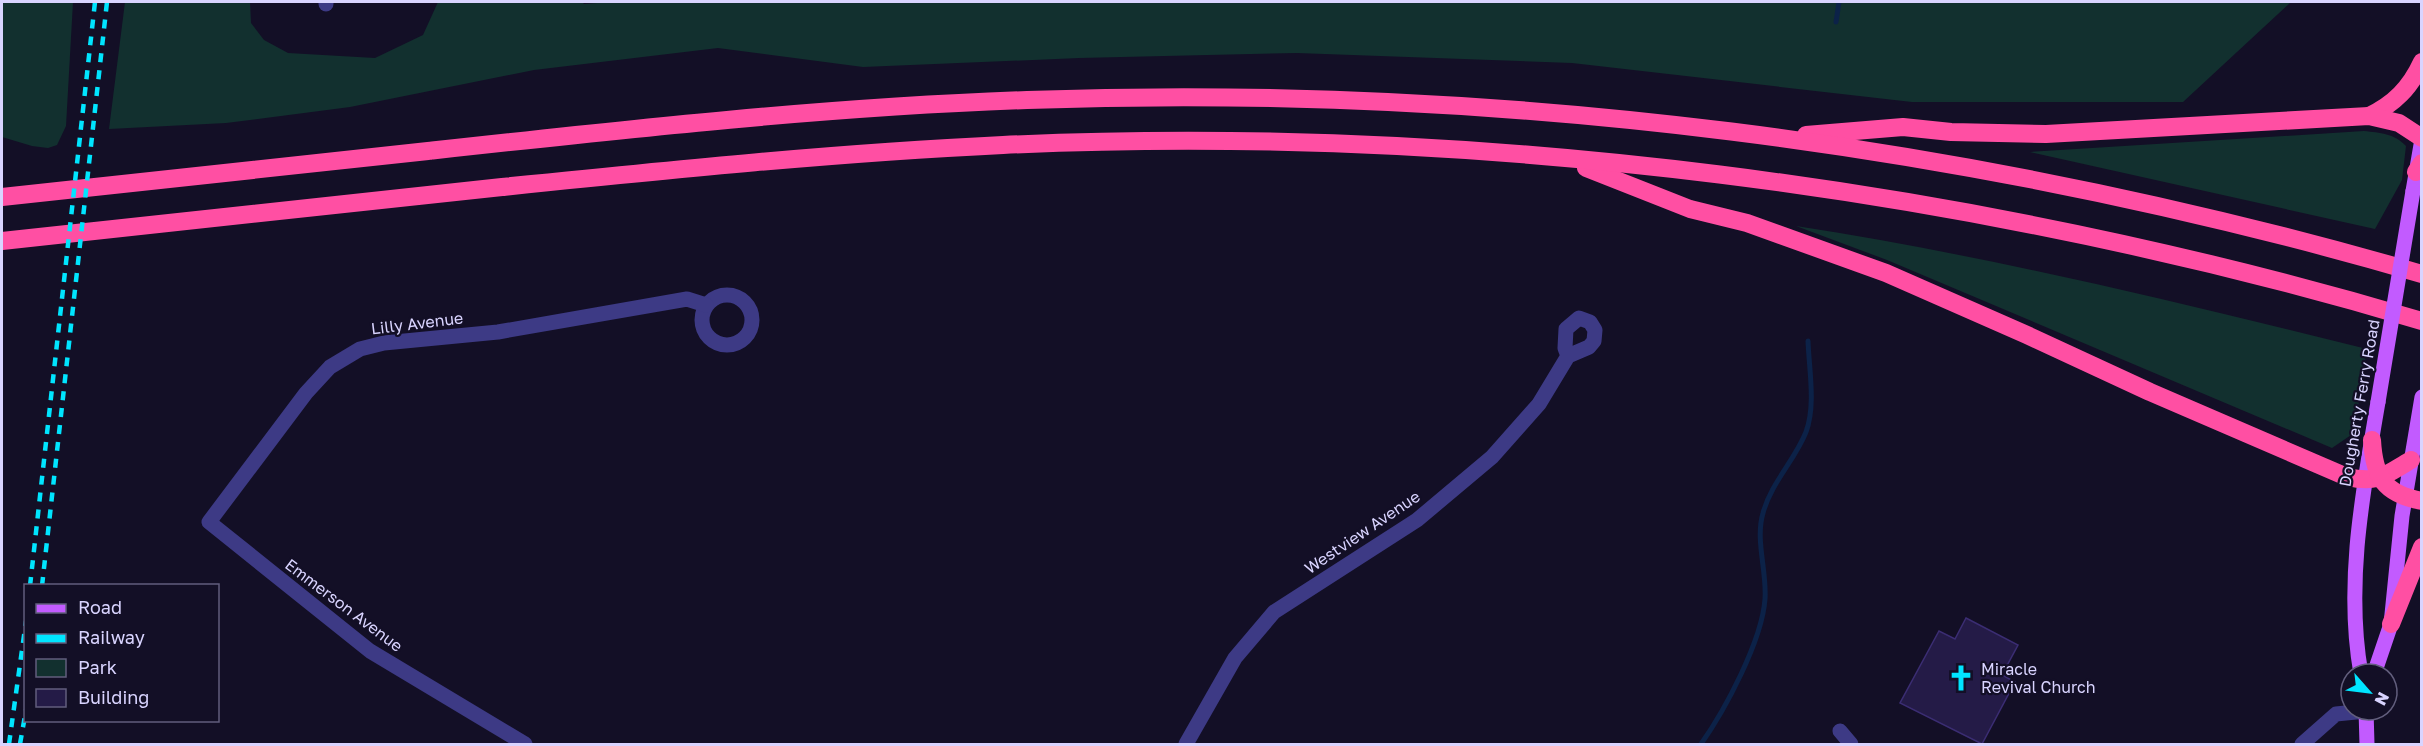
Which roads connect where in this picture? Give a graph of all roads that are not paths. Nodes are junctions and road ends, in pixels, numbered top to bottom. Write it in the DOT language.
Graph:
graph roads {
  1 [pos="2421,62"];
  2 [pos="2369,116"];
  3 [pos="1774,138"];
  4 [pos="2421,138"];
  5 [pos="1565,160"];
  6 [pos="2419,167"];
  7 [pos="2,197"];
  8 [pos="2,241"];
  9 [pos="2421,274"];
  10 [pos="706,305"];
  11 [pos="2421,321"];
  12 [pos="1568,356"];
  13 [pos="2420,405"];
  14 [pos="2372,440"];
  15 [pos="2410,460"];
  16 [pos="2372,479"];
  17 [pos="2413,499"];
  18 [pos="209,522"];
  19 [pos="2421,547"];
  20 [pos="2391,624"];
  21 [pos="2359,662"];
  22 [pos="2378,662"];
  23 [pos="2339,714"];
  24 [pos="2366,722"];
  25 [pos="1840,732"];
  26 [pos="525,744"];
  27 [pos="1186,744"];
  28 [pos="1851,744"];
  29 [pos="2302,744"];
  30 [pos="2367,744"];
  1 -- 2 [label="highway"];
  2 -- 3 [label="highway"];
  2 -- 4 [label="highway"];
  3 -- 7 [label="highway"];
  3 -- 9 [label="highway"];
  4 -- 6 [label="main road, Dougherty Ferry Road"];
  5 -- 8 [label="highway"];
  5 -- 11 [label="highway"];
  5 -- 16 [label="highway"];
  6 -- 14 [label="main road, Dougherty Ferry Road, bridge"];
  10 -- 18 [label="street, Lilly Avenue"];
  12 -- 27 [label="street, Westview Avenue"];
  13 -- 15 [label="main road"];
  14 -- 16 [label="highway"];
  15 -- 16 [label="highway"];
  15 -- 17 [label="main road"];
  16 -- 17 [label="highway"];
  16 -- 21 [label="main road, Dougherty Ferry Road"];
  17 -- 20 [label="main road"];
  18 -- 26 [label="street, Emmerson Avenue"];
  19 -- 20 [label="highway"];
  20 -- 22 [label="main road"];
  23 -- 29 [label="street"];
  24 -- 30 [label="main road"];
  25 -- 28 [label="street"];
}
